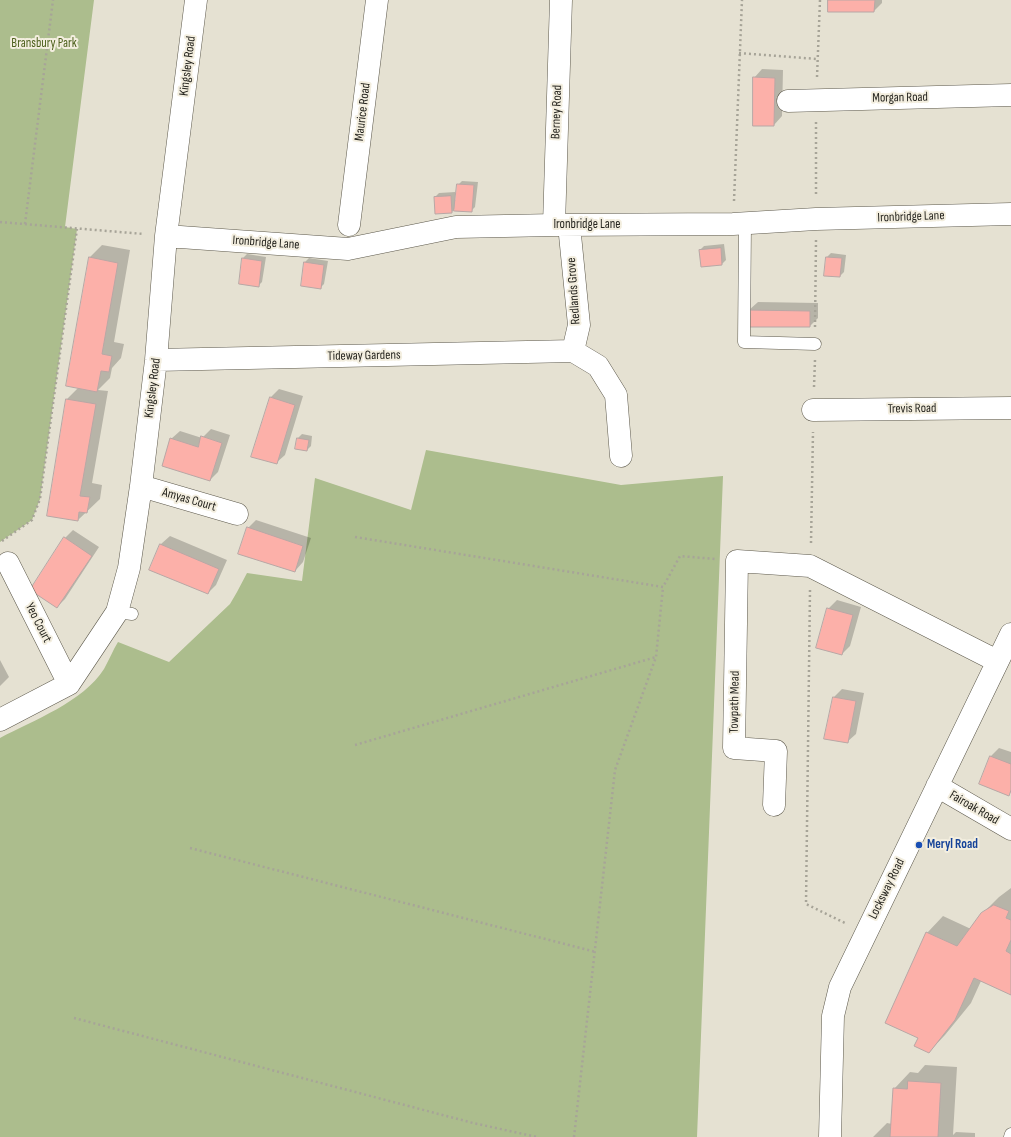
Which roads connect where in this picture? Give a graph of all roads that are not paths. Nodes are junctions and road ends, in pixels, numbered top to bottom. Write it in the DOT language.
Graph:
graph roads {
  1 [pos="196,0"];
  2 [pos="377,0"];
  3 [pos="561,0"];
  4 [pos="1011,95"];
  5 [pos="788,101"];
  6 [pos="1011,214"];
  7 [pos="739,224"];
  8 [pos="349,225"];
  9 [pos="562,225"];
  10 [pos="166,236"];
  11 [pos="815,344"];
  12 [pos="572,351"];
  13 [pos="156,360"];
  14 [pos="1011,408"];
  15 [pos="813,410"];
  16 [pos="621,456"];
  17 [pos="141,486"];
  18 [pos="237,514"];
  19 [pos="8,563"];
  20 [pos="1011,634"];
  21 [pos="997,661"];
  22 [pos="69,684"];
  23 [pos="0,720"];
  24 [pos="937,786"];
  25 [pos="774,805"];
  26 [pos="1011,829"];
  27 [pos="1011,1134"];
  28 [pos="830,1137"];
  29 [pos="1010,1137"];
  1 -- 10 [label="street, Kingsley Road"];
  2 -- 8 [label="street, Maurice Road"];
  3 -- 9 [label="street, Berney Road"];
  4 -- 5 [label="street, Morgan Road"];
  6 -- 7 [label="street, Ironbridge Lane"];
  7 -- 9 [label="street, Ironbridge Lane"];
  7 -- 11 [label="lane"];
  9 -- 10 [label="street, Ironbridge Lane"];
  9 -- 12 [label="street, Redlands Grove"];
  10 -- 13 [label="street, Kingsley Road"];
  12 -- 13 [label="street, Tideway Gardens"];
  12 -- 16 [label="street"];
  13 -- 17 [label="street, Kingsley Road"];
  14 -- 15 [label="street, Trevis Road"];
  17 -- 18 [label="street, Amyas Court"];
  17 -- 22 [label="street, Kingsley Road"];
  19 -- 22 [label="street, Yeo Court"];
  20 -- 21 [label="street, Locksway Road"];
  21 -- 24 [label="street, Locksway Road"];
  21 -- 25 [label="street, Towpath Mead"];
  22 -- 23 [label="street, Kingsley Road"];
  24 -- 26 [label="street, Fairoak Road"];
  24 -- 28 [label="street, Locksway Road"];
  27 -- 29 [label="lane"];
}
